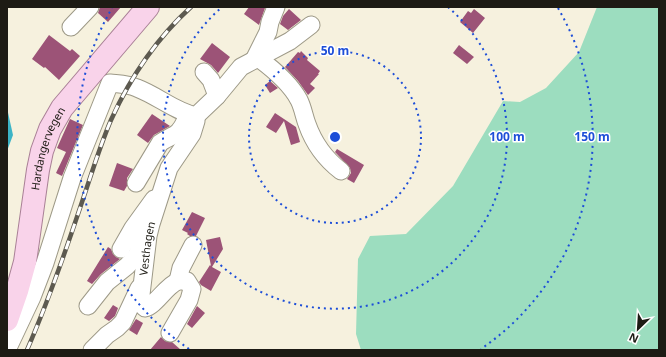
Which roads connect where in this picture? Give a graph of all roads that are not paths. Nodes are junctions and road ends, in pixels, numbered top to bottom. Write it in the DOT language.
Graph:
graph roads {
  1 [pos="90,7"];
  2 [pos="148,7"];
  3 [pos="268,19"];
  4 [pos="311,25"];
  5 [pos="71,27"];
  6 [pos="256,59"];
  7 [pos="204,72"];
  8 [pos="217,96"];
  9 [pos="192,115"];
  10 [pos="341,171"];
  11 [pos="136,183"];
  12 [pos="162,189"];
  13 [pos="148,236"];
  14 [pos="193,245"];
  15 [pos="121,249"];
  16 [pos="143,279"];
  17 [pos="178,280"];
  18 [pos="88,306"];
  19 [pos="7,320"];
  20 [pos="170,333"];
  21 [pos="7,350"];
  22 [pos="92,350"];
  1 -- 5 [label="street"];
  2 -- 19 [label="main road, Hardangervegen"];
  3 -- 6 [label="street"];
  4 -- 6 [label="street"];
  6 -- 8 [label="street"];
  6 -- 10 [label="street"];
  7 -- 8 [label="street"];
  8 -- 9 [label="street"];
  9 -- 11 [label="street"];
  9 -- 12 [label="street, Vesthagen"];
  9 -- 21 [label="street"];
  12 -- 13 [label="street, Vesthagen"];
  12 -- 15 [label="street"];
  13 -- 16 [label="street, Vesthagen"];
  13 -- 18 [label="street"];
  14 -- 17 [label="street"];
  16 -- 17 [label="street, Vesthagen"];
  16 -- 22 [label="street"];
  17 -- 20 [label="street"];
}
